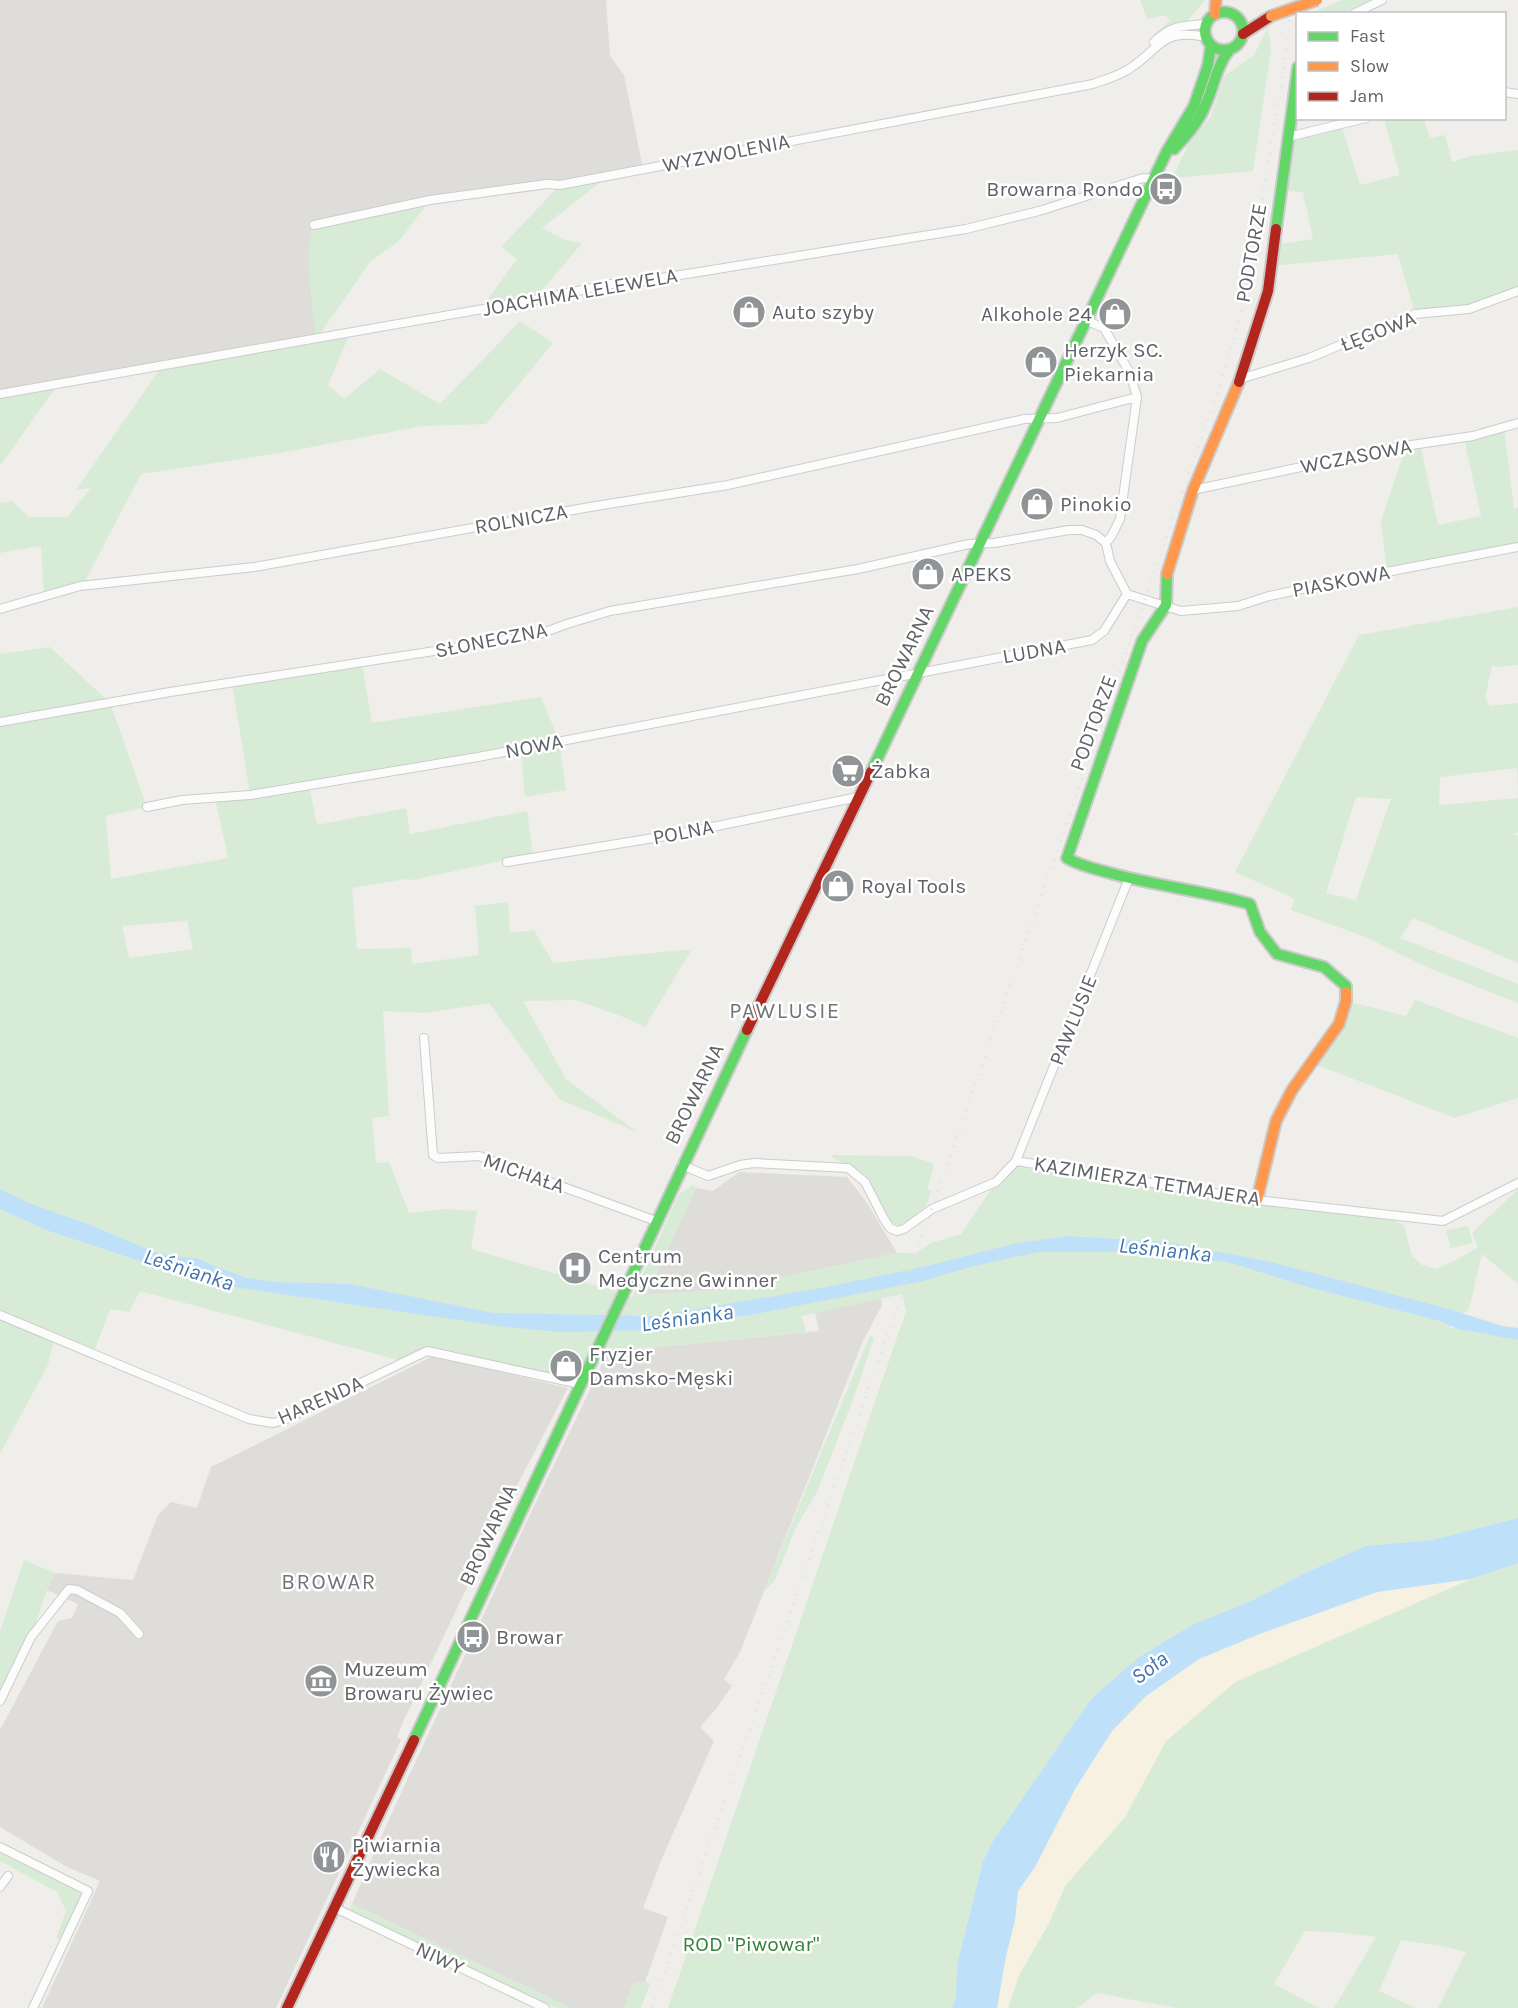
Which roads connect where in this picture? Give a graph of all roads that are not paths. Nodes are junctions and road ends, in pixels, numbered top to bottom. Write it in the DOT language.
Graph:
graph roads {
  1 [pos="1216,0"];
  2 [pos="1226,0"];
  3 [pos="1317,0"];
  4 [pos="1382,0"];
  5 [pos="1357,12"];
  6 [pos="1231,13"];
  7 [pos="1215,14"];
  8 [pos="1271,16"];
  9 [pos="1240,22"];
  10 [pos="1206,24"];
  11 [pos="1243,34"];
  12 [pos="1208,41"];
  13 [pos="1230,49"];
  14 [pos="1134,66"];
  15 [pos="1296,81"];
  16 [pos="1358,120"];
  17 [pos="1288,137"];
  18 [pos="1157,174"];
  19 [pos="314,225"];
  20 [pos="1518,291"];
  21 [pos="1087,321"];
  22 [pos="1240,380"];
  23 [pos="0,394"];
  24 [pos="1137,397"];
  25 [pos="1040,419"];
  26 [pos="1518,423"];
  27 [pos="1193,490"];
  28 [pos="1106,543"];
  29 [pos="979,544"];
  30 [pos="1518,547"];
  31 [pos="1127,594"];
  32 [pos="1166,606"];
  33 [pos="0,609"];
  34 [pos="918,672"];
  35 [pos="0,722"];
  36 [pos="858,797"];
  37 [pos="147,807"];
  38 [pos="507,862"];
  39 [pos="1129,878"];
  40 [pos="424,1038"];
  41 [pos="1016,1161"];
  42 [pos="682,1165"];
  43 [pos="1518,1183"];
  44 [pos="1257,1200"];
  45 [pos="656,1221"];
  46 [pos="0,1315"];
  47 [pos="580,1384"];
  48 [pos="139,1634"];
  49 [pos="0,1701"];
  50 [pos="0,1846"];
  51 [pos="8,1876"];
  52 [pos="0,1887"];
  53 [pos="335,1908"];
  54 [pos="33,2008"];
  55 [pos="287,2008"];
  56 [pos="545,2008"];
  1 -- 7 [label="street"];
  2 -- 6 [label="street"];
  3 -- 8 [label="street, bridge"];
  4 -- 5 [label="street"];
  6 -- 7 [label="street"];
  6 -- 9 [label="street"];
  7 -- 10 [label="street"];
  8 -- 9 [label="street"];
  8 -- 11 [label="street"];
  9 -- 11 [label="street"];
  10 -- 12 [label="street"];
  10 -- 14 [label="street, WYZWOLENIA"];
  11 -- 13 [label="street"];
  12 -- 13 [label="street"];
  12 -- 14 [label="street, WYZWOLENIA"];
  12 -- 18 [label="street, BROWARNA"];
  13 -- 18 [label="street, BROWARNA"];
  14 -- 19 [label="street, WYZWOLENIA"];
  15 -- 17 [label="street, PODTORZE"];
  16 -- 17 [label="street"];
  17 -- 22 [label="street, PODTORZE"];
  18 -- 21 [label="street, BROWARNA"];
  18 -- 23 [label="street, JOACHIMA LELEWELA"];
  20 -- 22 [label="street, ŁĘGOWA"];
  21 -- 24 [label="street"];
  21 -- 25 [label="street, BROWARNA"];
  22 -- 27 [label="street, PODTORZE"];
  24 -- 25 [label="street"];
  24 -- 28 [label="street"];
  25 -- 29 [label="street, BROWARNA"];
  25 -- 33 [label="street, ROLNICZA"];
  26 -- 27 [label="street, WCZASOWA"];
  27 -- 32 [label="street, PODTORZE"];
  28 -- 29 [label="street, SŁONECZNA"];
  28 -- 31 [label="street"];
  29 -- 34 [label="street, BROWARNA"];
  29 -- 35 [label="street, SŁONECZNA"];
  30 -- 32 [label="street, PIASKOWA"];
  31 -- 32 [label="street"];
  31 -- 34 [label="street, LUDNA"];
  32 -- 39 [label="street, PODTORZE"];
  34 -- 36 [label="street, BROWARNA"];
  34 -- 37 [label="street, NOWA"];
  36 -- 38 [label="street, POLNA"];
  36 -- 42 [label="street, BROWARNA"];
  39 -- 41 [label="street, PAWLUSIE"];
  39 -- 44 [label="street, PODTORZE"];
  40 -- 45 [label="street, MICHAŁA"];
  41 -- 42 [label="street, KAZIMIERZA TETMAJERA"];
  41 -- 44 [label="street, KAZIMIERZA TETMAJERA"];
  42 -- 45 [label="street, BROWARNA"];
  43 -- 44 [label="street, KAZIMIERZA TETMAJERA"];
  45 -- 47 [label="street, BROWARNA"];
  46 -- 47 [label="street, HARENDA"];
  47 -- 53 [label="street, BROWARNA"];
  48 -- 49 [label="street"];
  50 -- 54 [label="street"];
  51 -- 52 [label="street"];
  53 -- 55 [label="street, BROWARNA"];
  53 -- 56 [label="street, NIWY"];
}
